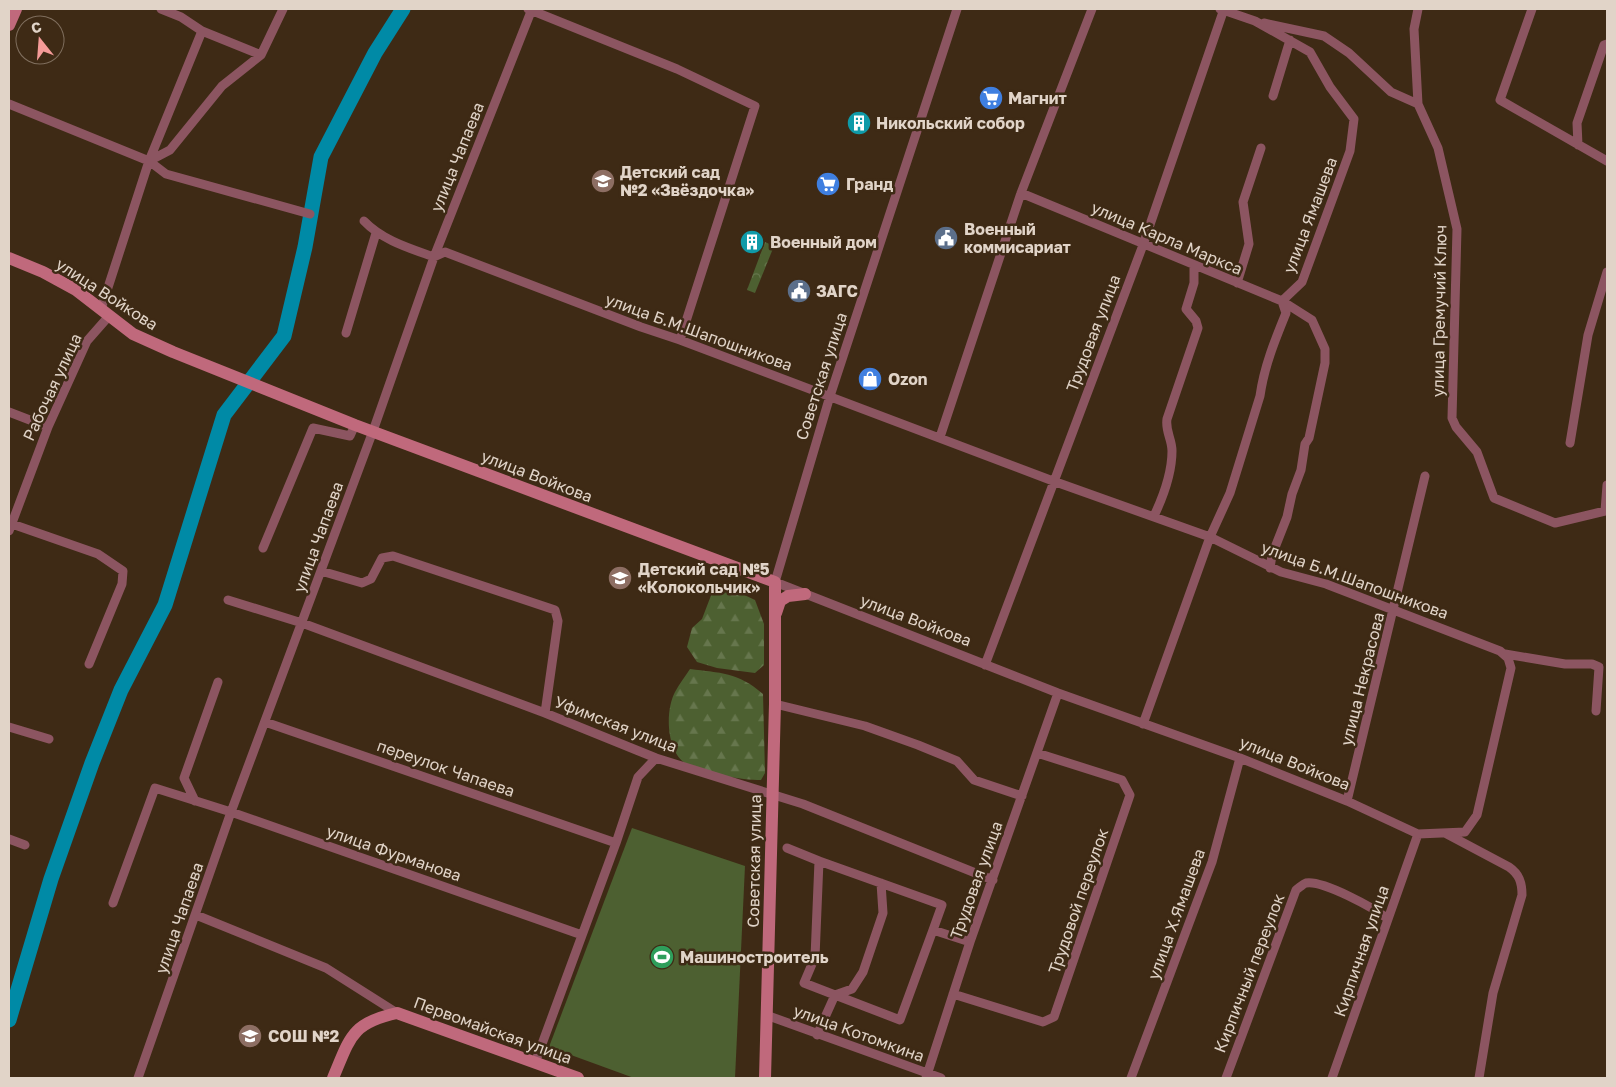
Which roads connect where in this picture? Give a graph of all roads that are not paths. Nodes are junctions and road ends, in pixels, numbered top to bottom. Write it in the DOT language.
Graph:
graph roads {
  1 [pos="16,9"];
  2 [pos="161,9"];
  3 [pos="283,9"];
  4 [pos="530,9"];
  5 [pos="957,9"];
  6 [pos="1092,9"];
  7 [pos="1222,9"];
  8 [pos="1418,9"];
  9 [pos="1532,9"];
  10 [pos="1255,21"];
  11 [pos="9,25"];
  12 [pos="202,31"];
  13 [pos="1290,40"];
  14 [pos="1607,44"];
  15 [pos="261,55"];
  16 [pos="1273,96"];
  17 [pos="9,104"];
  18 [pos="1418,104"];
  19 [pos="1578,145"];
  20 [pos="1261,148"];
  21 [pos="149,161"];
  22 [pos="1607,161"];
  23 [pos="1021,193"];
  24 [pos="310,214"];
  25 [pos="364,221"];
  26 [pos="376,233"];
  27 [pos="1143,245"];
  28 [pos="434,256"];
  29 [pos="9,258"];
  30 [pos="1194,266"];
  31 [pos="1607,272"];
  32 [pos="1237,283"];
  33 [pos="1282,301"];
  34 [pos="105,313"];
  35 [pos="346,333"];
  36 [pos="680,340"];
  37 [pos="830,396"];
  38 [pos="9,412"];
  39 [pos="355,425"];
  40 [pos="48,427"];
  41 [pos="373,431"];
  42 [pos="940,437"];
  43 [pos="1570,443"];
  44 [pos="1425,476"];
  45 [pos="1053,481"];
  46 [pos="1607,485"];
  47 [pos="1154,516"];
  48 [pos="10,528"];
  49 [pos="1210,537"];
  50 [pos="264,548"];
  51 [pos="1270,568"];
  52 [pos="321,571"];
  53 [pos="742,571"];
  54 [pos="775,582"];
  55 [pos="805,594"];
  56 [pos="228,600"];
  57 [pos="1394,610"];
  58 [pos="775,618"];
  59 [pos="302,623"];
  60 [pos="1505,654"];
  61 [pos="89,664"];
  62 [pos="985,665"];
  63 [pos="218,682"];
  64 [pos="1058,693"];
  65 [pos="775,704"];
  66 [pos="1596,711"];
  67 [pos="545,713"];
  68 [pos="265,722"];
  69 [pos="1143,724"];
  70 [pos="9,727"];
  71 [pos="49,739"];
  72 [pos="1037,753"];
  73 [pos="656,758"];
  74 [pos="1240,758"];
  75 [pos="771,792"];
  76 [pos="1022,796"];
  77 [pos="195,801"];
  78 [pos="1346,801"];
  79 [pos="231,812"];
  80 [pos="1445,833"];
  81 [pos="1418,834"];
  82 [pos="9,839"];
  83 [pos="616,843"];
  84 [pos="25,846"];
  85 [pos="787,848"];
  86 [pos="819,861"];
  87 [pos="993,880"];
  88 [pos="881,883"];
  89 [pos="113,903"];
  90 [pos="196,915"];
  91 [pos="1388,919"];
  92 [pos="933,930"];
  93 [pos="582,935"];
  94 [pos="970,942"];
  95 [pos="953,994"];
  96 [pos="835,995"];
  97 [pos="397,1013"];
  98 [pos="766,1015"];
  99 [pos="817,1035"];
  100 [pos="535,1063"];
  101 [pos="926,1076"];
  102 [pos="138,1078"];
  103 [pos="333,1078"];
  104 [pos="578,1078"];
  105 [pos="765,1078"];
  106 [pos="941,1078"];
  107 [pos="1131,1078"];
  108 [pos="1226,1078"];
  109 [pos="1332,1078"];
  110 [pos="1480,1078"];
  1 -- 11 [label="main road"];
  2 -- 12 [label="street"];
  3 -- 15 [label="street"];
  4 -- 28 [label="street, улица Чапаева"];
  4 -- 36 [label="street"];
  5 -- 37 [label="street, Советская улица"];
  6 -- 23 [label="street"];
  7 -- 10 [label="street, улица Ямашева"];
  7 -- 27 [label="street, Трудовая улица"];
  8 -- 18 [label="street"];
  9 -- 19 [label="street"];
  10 -- 13 [label="street, улица Ямашева"];
  10 -- 18 [label="street"];
  12 -- 15 [label="street"];
  12 -- 21 [label="street, Рабочая улица"];
  13 -- 16 [label="street"];
  13 -- 33 [label="street, улица Ямашева"];
  14 -- 19 [label="street"];
  15 -- 21 [label="street"];
  17 -- 21 [label="street"];
  18 -- 46 [label="street, улица Гремучий Ключ"];
  19 -- 22 [label="street"];
  20 -- 32 [label="street"];
  21 -- 24 [label="street"];
  21 -- 34 [label="street, Рабочая улица"];
  23 -- 27 [label="street, улица Карла Маркса"];
  23 -- 42 [label="street"];
  25 -- 26 [label="street, улица Б.М.Шапошникова"];
  26 -- 28 [label="street, улица Б.М.Шапошникова"];
  26 -- 35 [label="street"];
  27 -- 30 [label="street, улица Карла Маркса"];
  27 -- 45 [label="street, Трудовая улица"];
  28 -- 36 [label="street, улица Б.М.Шапошникова"];
  28 -- 41 [label="street, улица Чапаева"];
  29 -- 34 [label="main road, улица Войкова"];
  30 -- 32 [label="street, улица Карла Маркса"];
  30 -- 47 [label="street"];
  31 -- 43 [label="street"];
  32 -- 33 [label="street, улица Карла Маркса"];
  33 -- 49 [label="street"];
  33 -- 51 [label="street, улица Карла Маркса"];
  34 -- 39 [label="main road, улица Войкова"];
  34 -- 40 [label="street, Рабочая улица"];
  36 -- 37 [label="street, улица Б.М.Шапошникова"];
  37 -- 42 [label="street, улица Б.М.Шапошникова"];
  37 -- 54 [label="street, Советская улица"];
  38 -- 40 [label="street"];
  39 -- 41 [label="main road, улица Войкова"];
  39 -- 50 [label="street"];
  40 -- 48 [label="street, Рабочая улица"];
  41 -- 52 [label="street, улица Чапаева"];
  41 -- 53 [label="main road, улица Войкова"];
  42 -- 45 [label="street, улица Б.М.Шапошникова"];
  44 -- 57 [label="street, улица Некрасова"];
  45 -- 47 [label="street, улица Б.М.Шапошникова"];
  45 -- 62 [label="street, Трудовая улица"];
  47 -- 49 [label="street, улица Б.М.Шапошникова"];
  48 -- 61 [label="street"];
  49 -- 51 [label="street, улица Б.М.Шапошникова"];
  49 -- 69 [label="street"];
  51 -- 57 [label="street, улица Б.М.Шапошникова"];
  52 -- 59 [label="street, улица Чапаева"];
  52 -- 67 [label="street"];
  53 -- 54 [label="main road, улица Войкова"];
  53 -- 58 [label="main road"];
  54 -- 55 [label="street, улица Войкова"];
  54 -- 58 [label="main road, Советская улица"];
  55 -- 58 [label="main road"];
  55 -- 62 [label="street, улица Войкова"];
  56 -- 59 [label="street, Уфимская улица"];
  57 -- 60 [label="street, улица Б.М.Шапошникова"];
  57 -- 78 [label="street, улица Некрасова"];
  58 -- 65 [label="main road, Советская улица"];
  59 -- 67 [label="street, Уфимская улица"];
  59 -- 68 [label="street, улица Чапаева"];
  60 -- 66 [label="street, улица Б.М.Шапошникова"];
  60 -- 80 [label="street, улица Войкова"];
  62 -- 64 [label="street, улица Войкова"];
  63 -- 77 [label="street"];
  64 -- 69 [label="street, улица Войкова"];
  64 -- 72 [label="street, Трудовая улица"];
  65 -- 75 [label="main road, Советская улица"];
  65 -- 76 [label="street"];
  67 -- 73 [label="street, Уфимская улица"];
  68 -- 79 [label="street, улица Чапаева"];
  68 -- 83 [label="street, переулок Чапаева"];
  69 -- 74 [label="street, улица Войкова"];
  70 -- 71 [label="street"];
  72 -- 76 [label="street, Трудовая улица"];
  72 -- 95 [label="street, Трудовой переулок"];
  73 -- 75 [label="street, Уфимская улица"];
  73 -- 83 [label="street"];
  74 -- 78 [label="street, улица Войкова"];
  74 -- 107 [label="street, улица Х.Ямашева"];
  75 -- 87 [label="street, Уфимская улица"];
  75 -- 98 [label="main road, Советская улица"];
  76 -- 87 [label="street, Трудовая улица"];
  77 -- 79 [label="street, улица Фурманова"];
  77 -- 89 [label="street, улица Фурманова"];
  78 -- 81 [label="street, улица Войкова"];
  79 -- 90 [label="street, улица Чапаева"];
  79 -- 93 [label="street, улица Фурманова"];
  80 -- 81 [label="street, улица Войкова"];
  80 -- 110 [label="street"];
  81 -- 91 [label="street, Кирпичная улица"];
  82 -- 84 [label="street"];
  83 -- 93 [label="street"];
  85 -- 86 [label="street"];
  86 -- 88 [label="street"];
  86 -- 96 [label="street"];
  87 -- 94 [label="street, Трудовая улица"];
  88 -- 92 [label="street"];
  88 -- 96 [label="street"];
  90 -- 97 [label="street, Первомайская улица"];
  90 -- 102 [label="street, улица Чапаева"];
  91 -- 108 [label="street, Кирпичный переулок"];
  91 -- 109 [label="street, Кирпичная улица"];
  92 -- 94 [label="street"];
  92 -- 96 [label="street"];
  93 -- 100 [label="street"];
  94 -- 95 [label="street, Трудовая улица"];
  95 -- 101 [label="street, Трудовая улица"];
  96 -- 99 [label="street"];
  97 -- 100 [label="main road, Первомайская улица"];
  97 -- 103 [label="main road, Первомайская улица"];
  98 -- 99 [label="street, улица Котомкина"];
  98 -- 105 [label="main road, Советская улица"];
  99 -- 101 [label="street, улица Котомкина"];
  100 -- 104 [label="main road, Первомайская улица"];
  101 -- 106 [label="street, улица Котомкина"];
}
